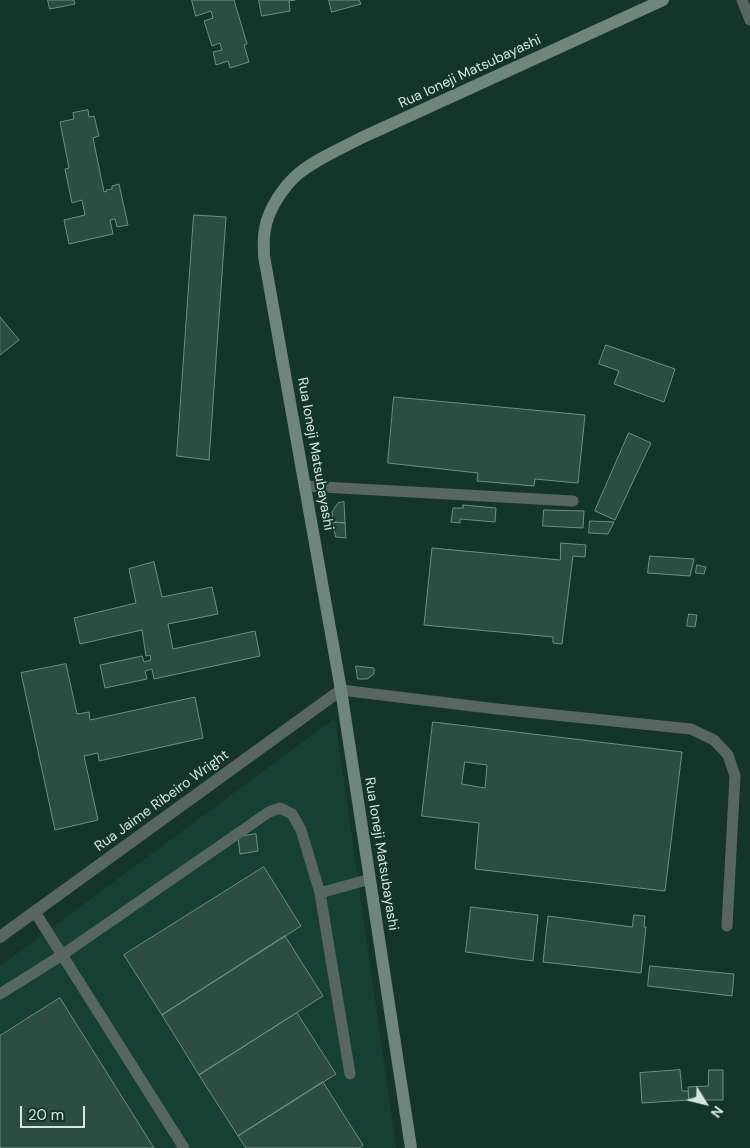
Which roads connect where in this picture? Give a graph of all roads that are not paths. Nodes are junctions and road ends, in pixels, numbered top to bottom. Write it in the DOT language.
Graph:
graph roads {
  1 [pos="663,0"];
  2 [pos="742,0"];
  3 [pos="750,20"];
  4 [pos="305,486"];
  5 [pos="573,501"];
  6 [pos="341,690"];
  7 [pos="370,880"];
  8 [pos="320,893"];
  9 [pos="35,912"];
  10 [pos="727,926"];
  11 [pos="0,937"];
  12 [pos="62,955"];
  13 [pos="0,994"];
  14 [pos="350,1074"];
  15 [pos="184,1148"];
  16 [pos="411,1148"];
  1 -- 4 [label="main road, Rua Ioneji Matsubayashi"];
  2 -- 3 [label="lane"];
  4 -- 5 [label="lane"];
  4 -- 6 [label="main road, Rua Ioneji Matsubayashi"];
  6 -- 7 [label="main road, Rua Ioneji Matsubayashi"];
  6 -- 9 [label="street, Rua Jaime Ribeiro Wright"];
  6 -- 10 [label="lane"];
  7 -- 8 [label="lane"];
  7 -- 16 [label="main road, Rua Ioneji Matsubayashi"];
  8 -- 12 [label="lane"];
  8 -- 14 [label="lane"];
  9 -- 11 [label="street, Rua Jaime Ribeiro Wright"];
  9 -- 12 [label="lane"];
  12 -- 13 [label="lane"];
  12 -- 15 [label="lane"];
}
